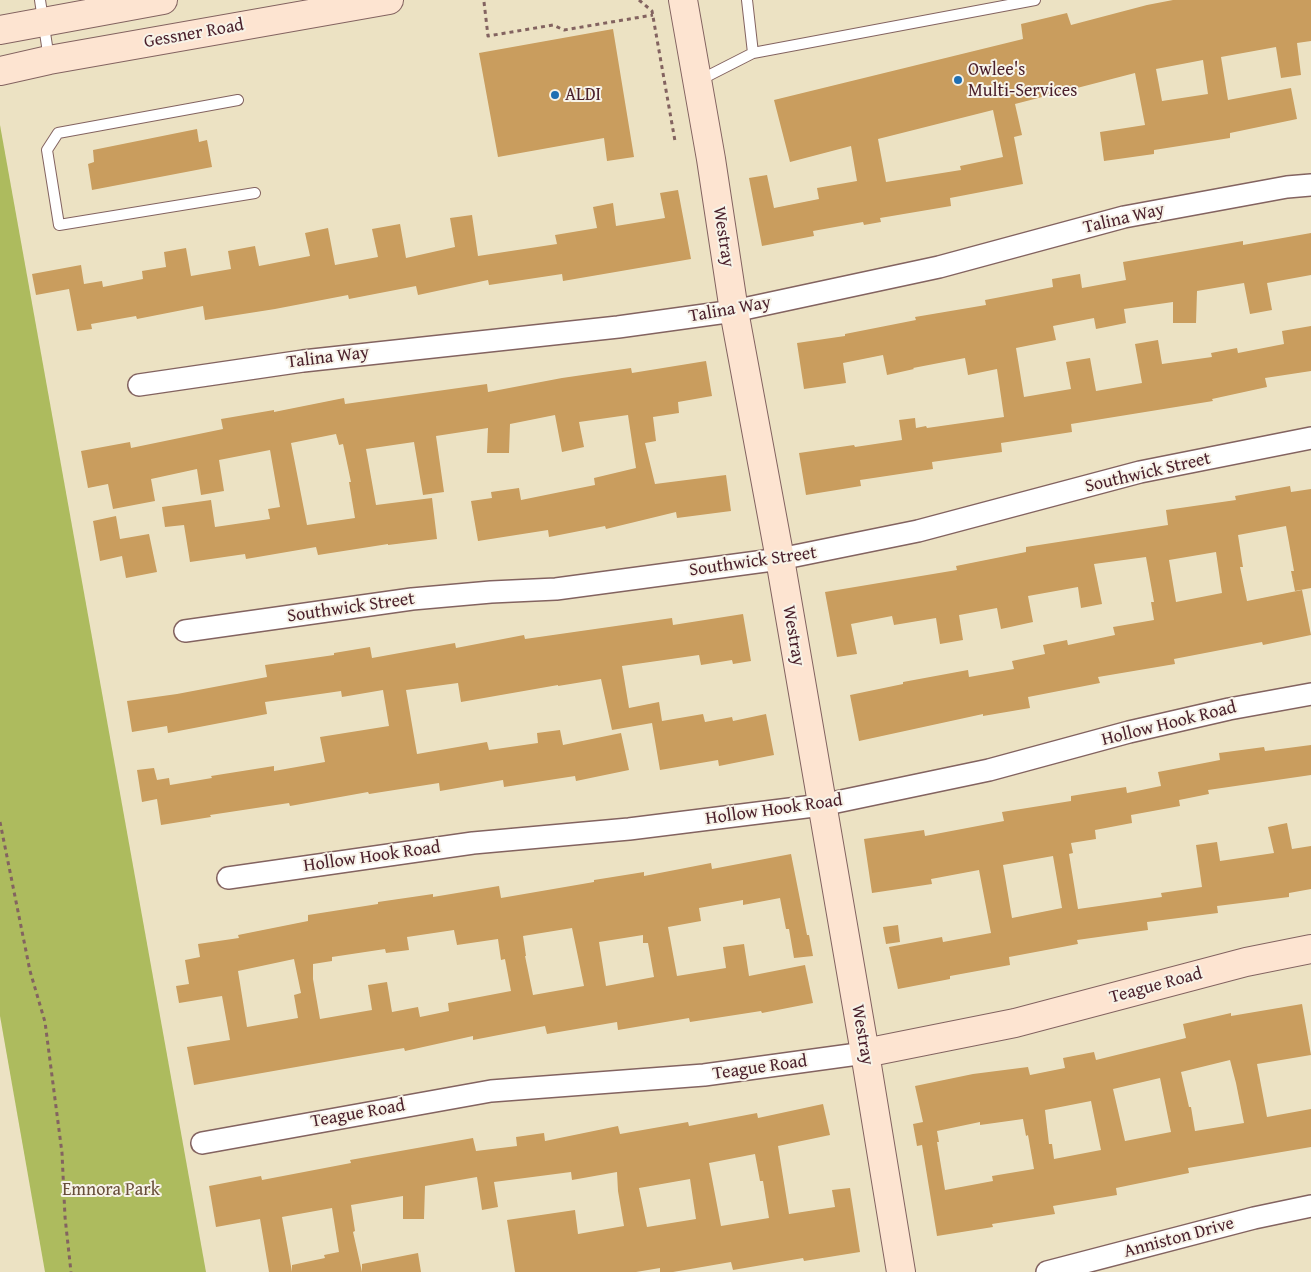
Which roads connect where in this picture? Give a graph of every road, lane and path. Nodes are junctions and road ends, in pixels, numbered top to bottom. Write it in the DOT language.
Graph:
graph roads {
  1 [pos="163,0"];
  2 [pos="389,0"];
  3 [pos="640,0"];
  4 [pos="683,0"];
  5 [pos="747,0"];
  6 [pos="1035,0"];
  7 [pos="484,2"];
  8 [pos="42,11"];
  9 [pos="653,15"];
  10 [pos="0,30"];
  11 [pos="753,53"];
  12 [pos="49,60"];
  13 [pos="0,71"];
  14 [pos="697,81"];
  15 [pos="238,100"];
  16 [pos="675,141"];
  17 [pos="1311,185"];
  18 [pos="255,193"];
  19 [pos="734,311"];
  20 [pos="139,385"];
  21 [pos="1311,438"];
  22 [pos="780,559"];
  23 [pos="185,631"];
  24 [pos="1311,694"];
  25 [pos="822,805"];
  26 [pos="0,822"];
  27 [pos="228,878"];
  28 [pos="1311,948"];
  29 [pos="865,1054"];
  30 [pos="202,1143"];
  31 [pos="1311,1206"];
  32 [pos="71,1272"];
  33 [pos="901,1272"];
  34 [pos="1047,1272"];
  1 -- 8 [label="street"];
  2 -- 12 [label="street, Gessner Road"];
  3 -- 9 [label="path"];
  4 -- 14 [label="street, Westray"];
  5 -- 11 [label="lane"];
  6 -- 11 [label="lane"];
  7 -- 9 [label="path"];
  8 -- 10 [label="street"];
  8 -- 12 [label="lane"];
  9 -- 16 [label="path"];
  11 -- 14 [label="lane"];
  12 -- 13 [label="street, Gessner Road"];
  14 -- 19 [label="street, Westray"];
  15 -- 18 [label="lane"];
  17 -- 19 [label="street, Talina Way"];
  19 -- 20 [label="street, Talina Way"];
  19 -- 22 [label="street, Westray"];
  21 -- 22 [label="street, Southwick Street"];
  22 -- 23 [label="street, Southwick Street"];
  22 -- 25 [label="street, Westray"];
  24 -- 25 [label="street, Hollow Hook Road"];
  25 -- 27 [label="street, Hollow Hook Road"];
  25 -- 29 [label="street, Westray"];
  26 -- 32 [label="path"];
  28 -- 29 [label="street, Teague Road"];
  29 -- 30 [label="street, Teague Road"];
  29 -- 33 [label="street, Westray"];
  31 -- 34 [label="street, Anniston Drive"];
}
